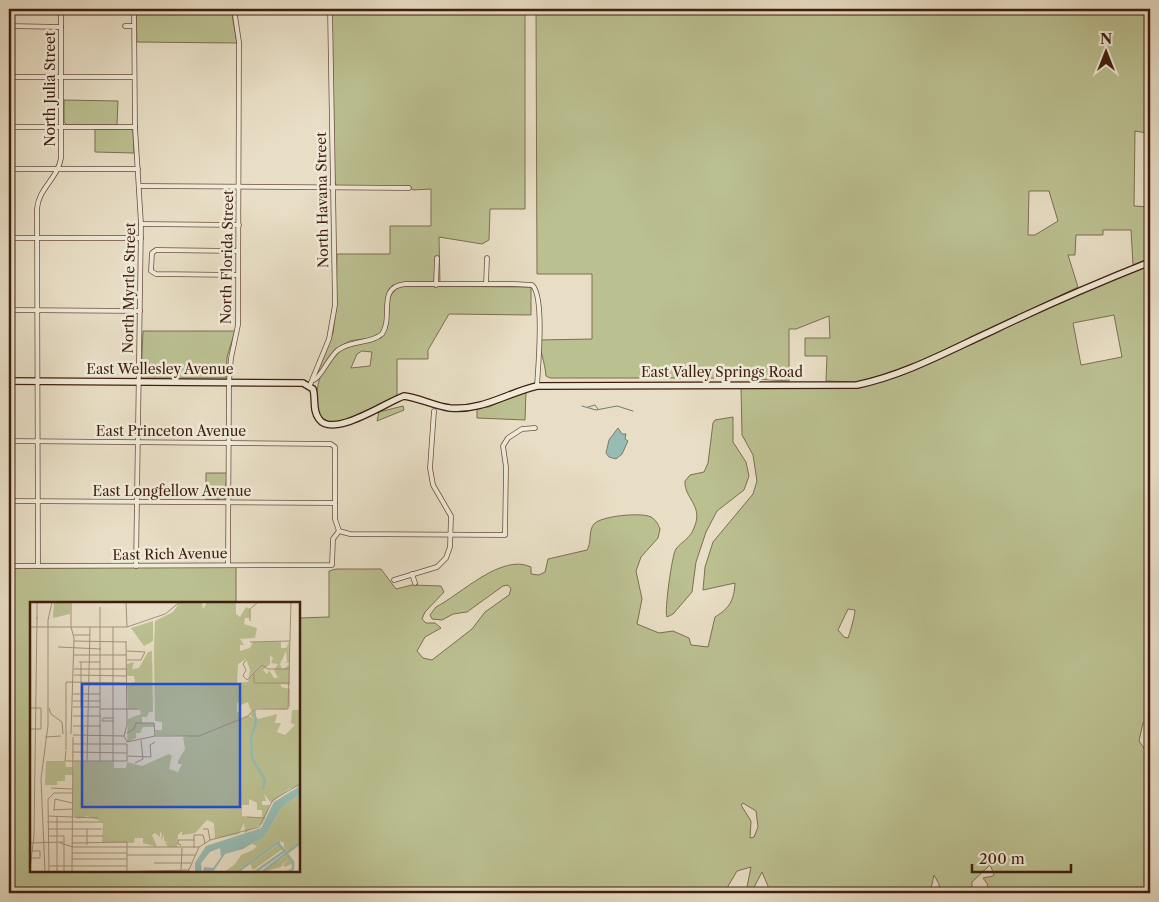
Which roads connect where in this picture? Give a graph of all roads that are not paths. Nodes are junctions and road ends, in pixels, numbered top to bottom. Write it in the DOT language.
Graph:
graph roads {
  1 [pos="61,9"];
  2 [pos="134,9"];
  3 [pos="234,9"];
  4 [pos="330,9"];
  5 [pos="9,26"];
  6 [pos="125,26"];
  7 [pos="134,26"];
  8 [pos="61,27"];
  9 [pos="9,77"];
  10 [pos="61,77"];
  11 [pos="134,77"];
  12 [pos="9,127"];
  13 [pos="62,127"];
  14 [pos="135,127"];
  15 [pos="9,169"];
  16 [pos="58,169"];
  17 [pos="138,169"];
  18 [pos="140,186"];
  19 [pos="240,187"];
  20 [pos="333,188"];
  21 [pos="409,188"];
  22 [pos="141,224"];
  23 [pos="239,225"];
  24 [pos="9,238"];
  25 [pos="36,238"];
  26 [pos="141,238"];
  27 [pos="238,251"];
  28 [pos="437,258"];
  29 [pos="487,258"];
  30 [pos="1150,262"];
  31 [pos="238,275"];
  32 [pos="486,284"];
  33 [pos="436,285"];
  34 [pos="9,310"];
  35 [pos="38,310"];
  36 [pos="140,311"];
  37 [pos="9,381"];
  38 [pos="39,381"];
  39 [pos="138,382"];
  40 [pos="229,382"];
  41 [pos="312,383"];
  42 [pos="537,386"];
  43 [pos="434,411"];
  44 [pos="535,428"];
  45 [pos="9,441"];
  46 [pos="39,442"];
  47 [pos="136,442"];
  48 [pos="229,443"];
  49 [pos="9,501"];
  50 [pos="38,501"];
  51 [pos="136,502"];
  52 [pos="228,503"];
  53 [pos="335,503"];
  54 [pos="339,531"];
  55 [pos="451,534"];
  56 [pos="228,565"];
  57 [pos="9,566"];
  58 [pos="38,566"];
  59 [pos="136,566"];
  60 [pos="412,574"];
  61 [pos="394,580"];
  62 [pos="414,583"];
  1 -- 8 [label="street, North Julia Street"];
  2 -- 7 [label="street, North Myrtle Street"];
  3 -- 19 [label="street, North Florida Street"];
  4 -- 20 [label="street, North Havana Street"];
  5 -- 8 [label="street"];
  6 -- 7 [label="street"];
  7 -- 11 [label="street, North Myrtle Street"];
  8 -- 10 [label="street, North Julia Street"];
  9 -- 10 [label="street"];
  10 -- 11 [label="street"];
  10 -- 13 [label="street, North Julia Street"];
  11 -- 14 [label="street, North Myrtle Street"];
  12 -- 13 [label="street"];
  13 -- 14 [label="street"];
  13 -- 16 [label="street, North Julia Street"];
  14 -- 17 [label="street, North Myrtle Street"];
  15 -- 16 [label="street"];
  16 -- 17 [label="street"];
  16 -- 25 [label="street"];
  17 -- 18 [label="street, North Myrtle Street"];
  18 -- 19 [label="street"];
  18 -- 22 [label="street, North Myrtle Street"];
  19 -- 20 [label="street"];
  19 -- 23 [label="street, North Florida Street"];
  20 -- 21 [label="street"];
  20 -- 41 [label="street, North Havana Street"];
  22 -- 23 [label="street"];
  22 -- 26 [label="street, North Myrtle Street"];
  23 -- 27 [label="street, North Florida Street"];
  24 -- 25 [label="street"];
  25 -- 26 [label="street"];
  25 -- 35 [label="street"];
  26 -- 36 [label="street, North Myrtle Street"];
  27 -- 31 [label="street, North Florida Street"];
  27 -- 31 [label="street"];
  28 -- 33 [label="street"];
  29 -- 32 [label="street"];
  30 -- 42 [label="street, East Valley Springs Road"];
  31 -- 40 [label="street, North Florida Street"];
  32 -- 33 [label="street"];
  32 -- 42 [label="street"];
  33 -- 41 [label="street"];
  34 -- 35 [label="street"];
  35 -- 36 [label="street"];
  35 -- 38 [label="street"];
  36 -- 39 [label="street, North Myrtle Street"];
  37 -- 38 [label="street, East Wellesley Avenue"];
  38 -- 39 [label="street, East Wellesley Avenue"];
  38 -- 46 [label="street"];
  39 -- 40 [label="street, East Wellesley Avenue"];
  39 -- 47 [label="street, North Myrtle Street"];
  40 -- 41 [label="street, East Wellesley Avenue"];
  40 -- 48 [label="street, North Florida Street"];
  41 -- 42 [label="street, East Valley Springs Road"];
  43 -- 55 [label="street"];
  44 -- 55 [label="street"];
  45 -- 46 [label="street, East Princeton Avenue"];
  46 -- 47 [label="street, East Princeton Avenue"];
  46 -- 50 [label="street"];
  47 -- 48 [label="street, East Princeton Avenue"];
  47 -- 51 [label="street, North Myrtle Street"];
  48 -- 52 [label="street, North Florida Street"];
  48 -- 53 [label="street, East Princeton Avenue"];
  49 -- 50 [label="street, East Longfellow Avenue"];
  50 -- 51 [label="street, East Longfellow Avenue"];
  50 -- 58 [label="street"];
  51 -- 52 [label="street, East Longfellow Avenue"];
  51 -- 59 [label="street, North Myrtle Street"];
  52 -- 53 [label="street, East Longfellow Avenue"];
  52 -- 56 [label="street, North Florida Street"];
  53 -- 54 [label="street"];
  54 -- 55 [label="street"];
  54 -- 56 [label="street, East Rich Avenue"];
  55 -- 60 [label="street"];
  56 -- 59 [label="street, East Rich Avenue"];
  57 -- 58 [label="street, East Rich Avenue"];
  58 -- 59 [label="street, East Rich Avenue"];
  60 -- 61 [label="street"];
  60 -- 62 [label="street"];
}
